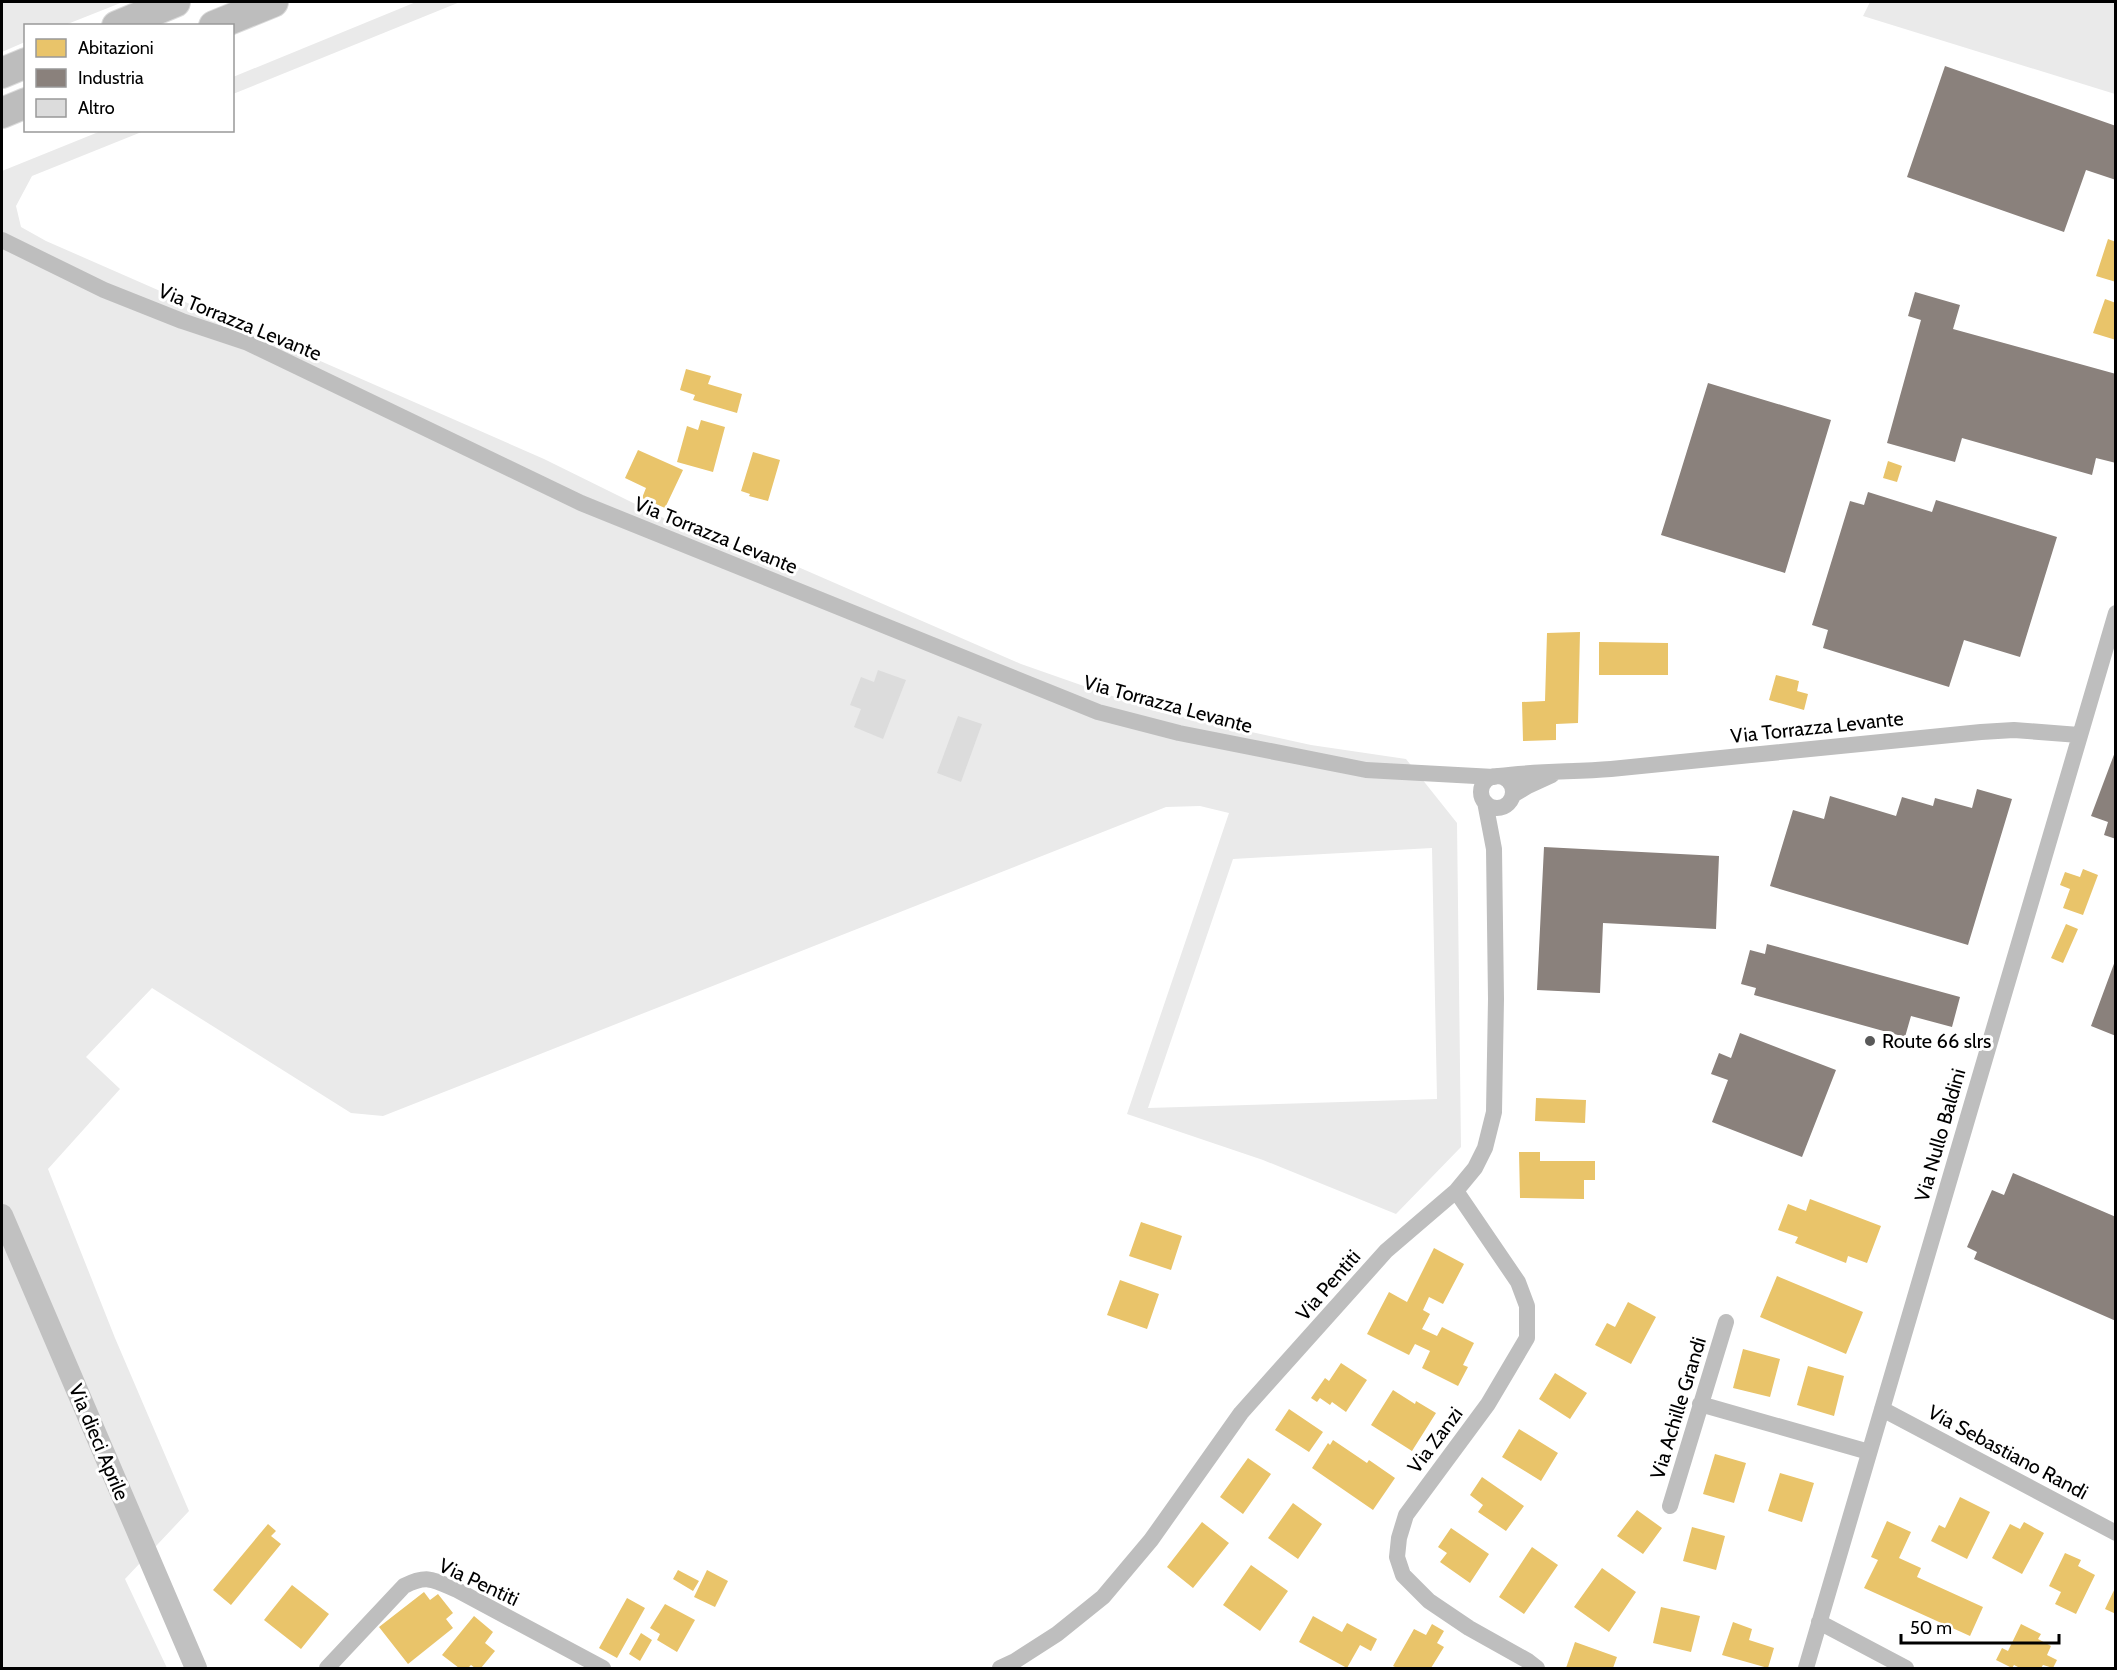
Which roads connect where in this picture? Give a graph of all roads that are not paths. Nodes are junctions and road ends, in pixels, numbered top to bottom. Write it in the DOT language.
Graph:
graph roads {
  1 [pos="175,2"];
  2 [pos="273,2"];
  3 [pos="122,24"];
  4 [pos="219,24"];
  5 [pos="24,64"];
  6 [pos="2,73"];
  7 [pos="24,104"];
  8 [pos="2,113"];
  9 [pos="2,240"];
  10 [pos="2115,613"];
  11 [pos="2079,735"];
  12 [pos="1559,773"];
  13 [pos="1445,775"];
  14 [pos="1496,776"];
  15 [pos="1483,799"];
  16 [pos="1508,801"];
  17 [pos="1494,849"];
  18 [pos="1456,1191"];
  19 [pos="2,1215"];
  20 [pos="1726,1322"];
  21 [pos="1701,1404"];
  22 [pos="1882,1409"];
  23 [pos="1869,1452"];
  24 [pos="1670,1506"];
  25 [pos="2115,1533"];
  26 [pos="1819,1622"];
  27 [pos="196,1668"];
  28 [pos="327,1668"];
  29 [pos="603,1668"];
  30 [pos="1000,1668"];
  31 [pos="1537,1668"];
  32 [pos="1806,1668"];
  33 [pos="1906,1668"];
  1 -- 3 [label="highway"];
  2 -- 4 [label="highway"];
  5 -- 6 [label="highway"];
  7 -- 8 [label="highway"];
  9 -- 13 [label="street, Via Torrazza Levante"];
  10 -- 11 [label="street, Via Nullo Baldini"];
  11 -- 12 [label="street, Via Torrazza Levante"];
  11 -- 22 [label="street, Via Nullo Baldini"];
  12 -- 14 [label="street, Via Torrazza Levante"];
  12 -- 16 [label="street, Via Torrazza Levante"];
  13 -- 14 [label="street, Via Torrazza Levante"];
  13 -- 15 [label="street, Via Torrazza Levante"];
  14 -- 15 [label="street"];
  14 -- 16 [label="street"];
  15 -- 16 [label="street"];
  15 -- 17 [label="street, Via Pentiti"];
  16 -- 17 [label="street, Via Pentiti"];
  17 -- 18 [label="street, Via Pentiti"];
  18 -- 30 [label="street, Via Pentiti"];
  18 -- 31 [label="street, Via Zanzi"];
  19 -- 27 [label="main road, Via dieci Aprile"];
  20 -- 21 [label="street, Via Achille Grandi"];
  21 -- 23 [label="street"];
  21 -- 24 [label="street, Via Achille Grandi"];
  22 -- 23 [label="street, Via Nullo Baldini"];
  22 -- 25 [label="street, Via Sebastiano Randi"];
  23 -- 26 [label="street, Via Nullo Baldini"];
  26 -- 32 [label="street, Via Nullo Baldini"];
  26 -- 33 [label="street"];
  28 -- 29 [label="street, Via Pentiti"];
}
